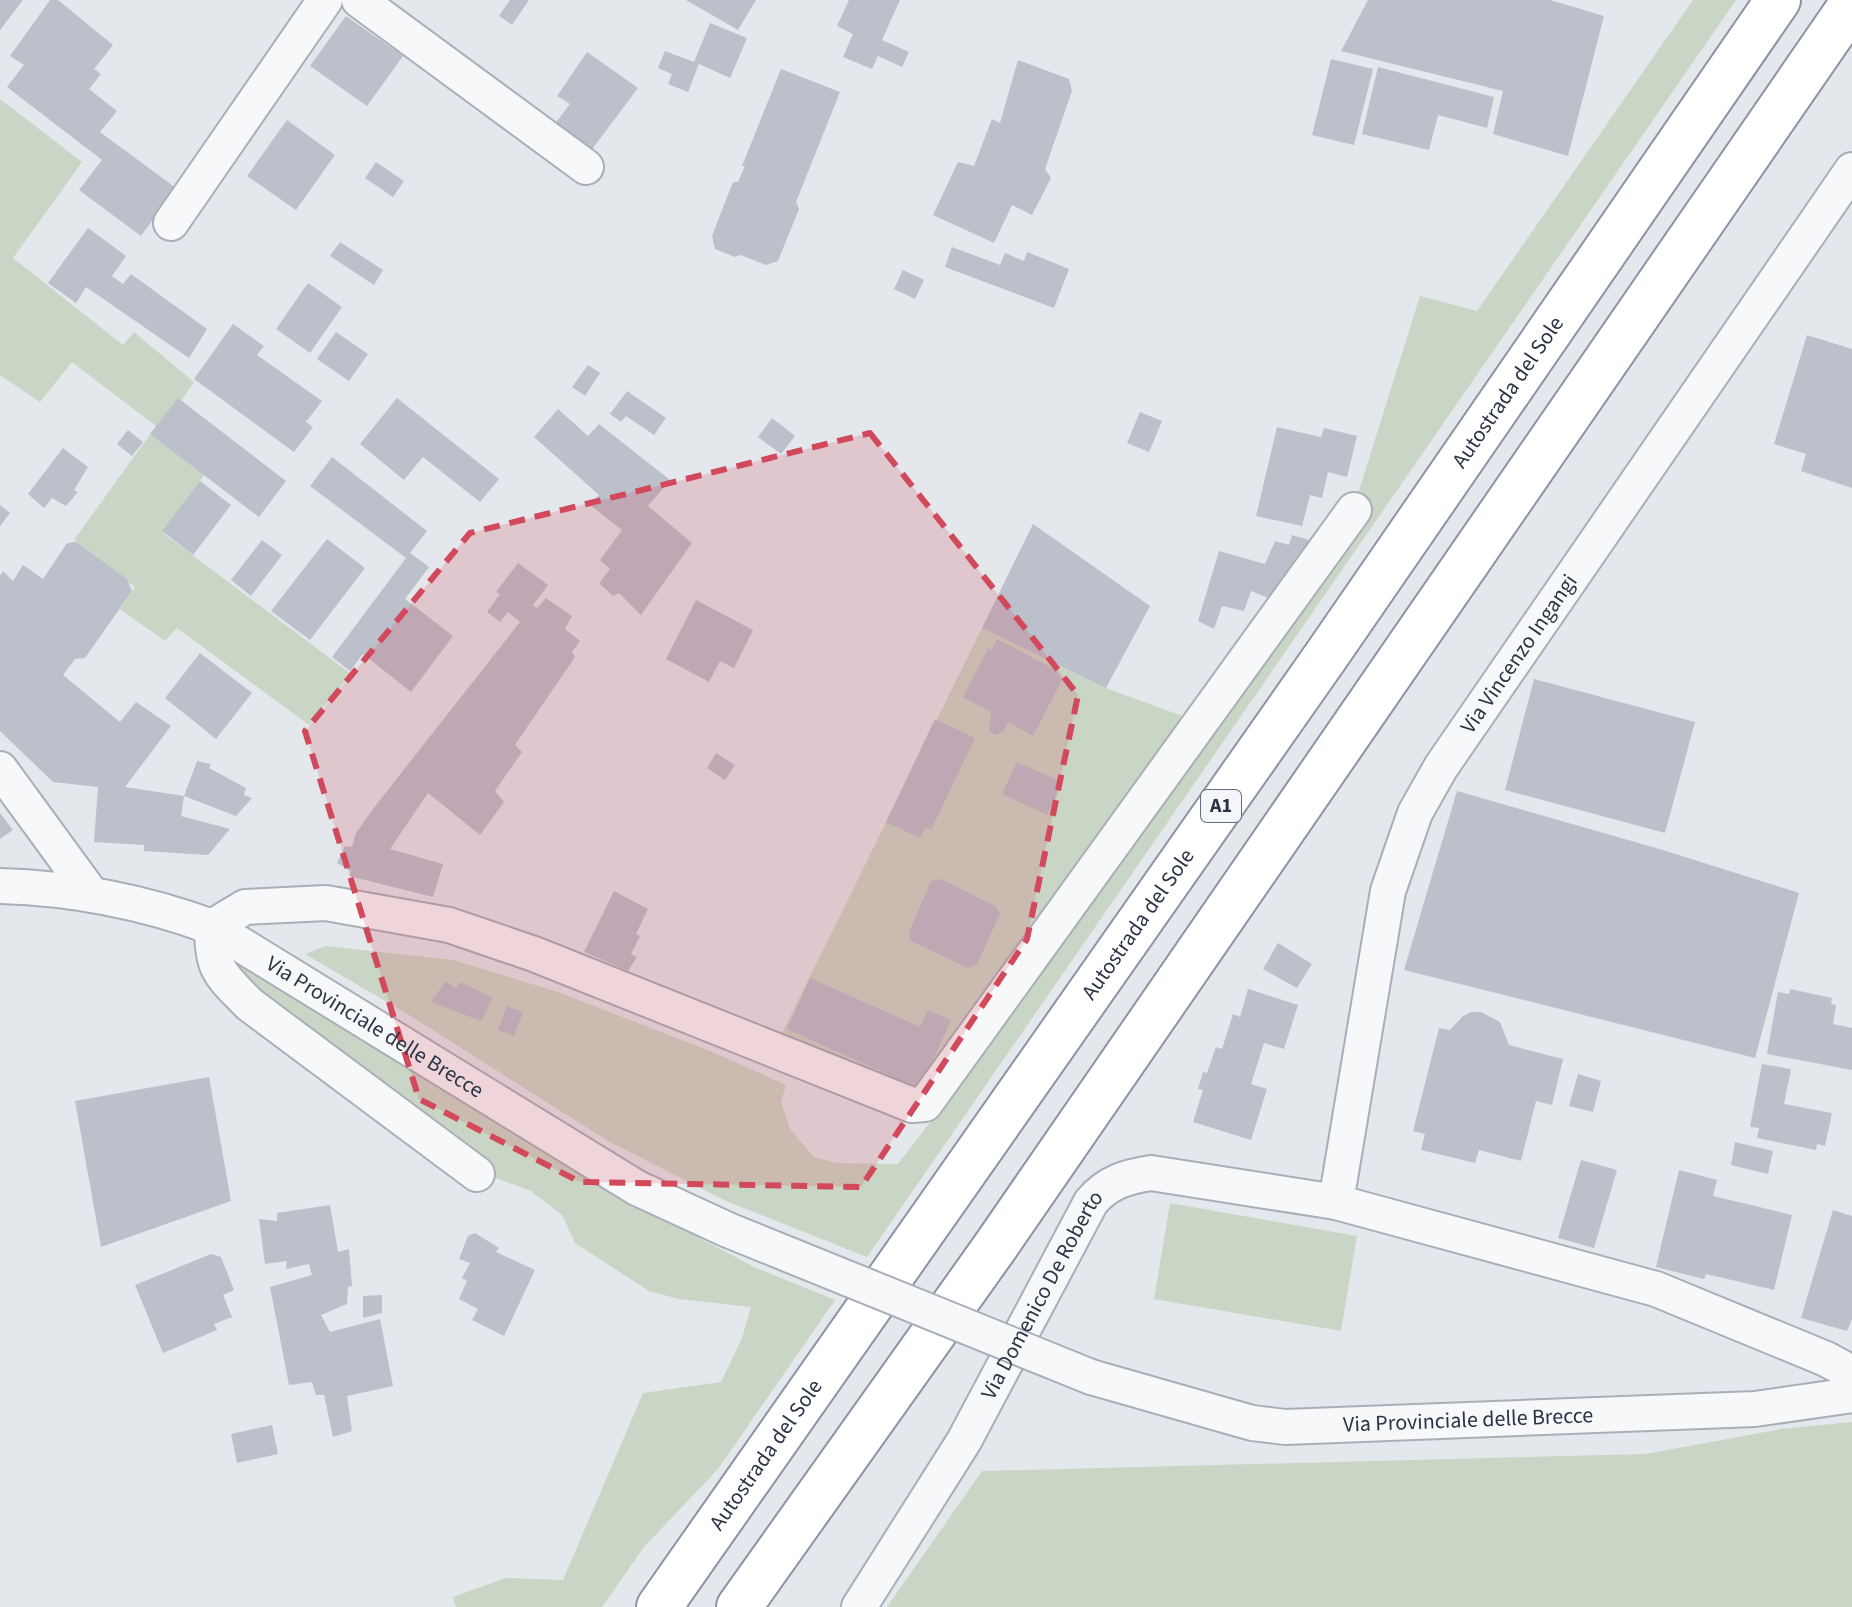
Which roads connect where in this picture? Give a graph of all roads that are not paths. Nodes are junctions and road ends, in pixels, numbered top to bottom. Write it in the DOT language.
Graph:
graph roads {
  1 [pos="325,0"];
  2 [pos="1778,0"];
  3 [pos="366,2"];
  4 [pos="1852,4"];
  5 [pos="586,167"];
  6 [pos="1852,170"];
  7 [pos="171,223"];
  8 [pos="1354,510"];
  9 [pos="0,769"];
  10 [pos="0,886"];
  11 [pos="92,895"];
  12 [pos="212,927"];
  13 [pos="477,1174"];
  14 [pos="1336,1202"];
  15 [pos="995,1247"];
  16 [pos="1852,1373"];
  17 [pos="1852,1395"];
  18 [pos="659,1607"];
  19 [pos="739,1607"];
  20 [pos="771,1607"];
  21 [pos="859,1607"];
  1 -- 7 [label="street"];
  2 -- 18 [label="highway, Autostrada del Sole / A1"];
  3 -- 5 [label="street"];
  4 -- 15 [label="highway"];
  6 -- 14 [label="street, Via Vincenzo Ingangi"];
  8 -- 12 [label="street"];
  9 -- 11 [label="street"];
  10 -- 11 [label="street, Via Provinciale delle Brecce"];
  11 -- 12 [label="street, Via Provinciale delle Brecce"];
  12 -- 13 [label="street"];
  12 -- 17 [label="street, Via Provinciale delle Brecce, bridge"];
  14 -- 16 [label="street"];
  14 -- 21 [label="street, Via Domenico De Roberto"];
  15 -- 19 [label="highway"];
  15 -- 20 [label="highway"];
}
